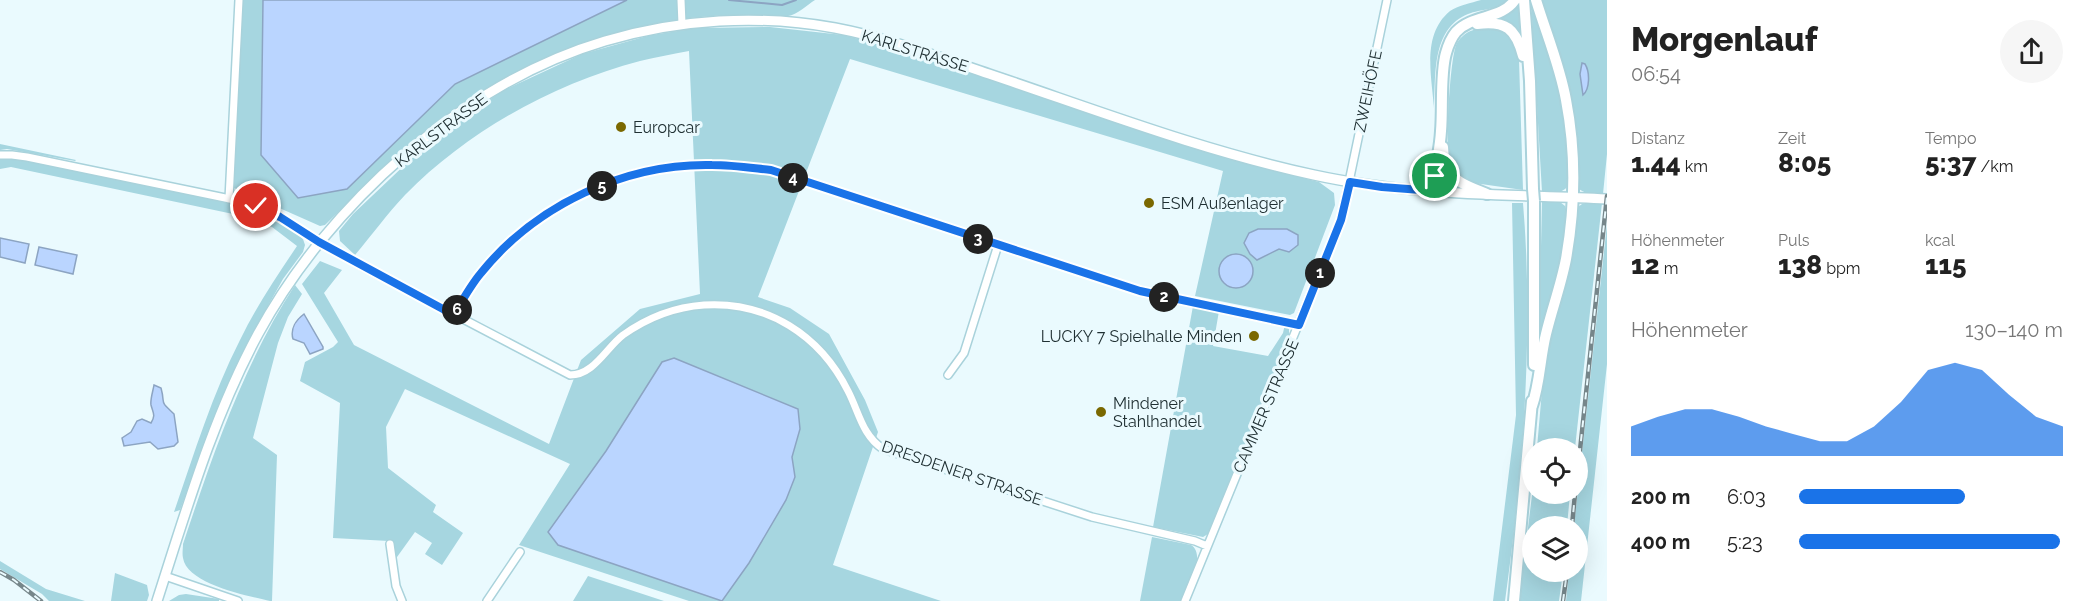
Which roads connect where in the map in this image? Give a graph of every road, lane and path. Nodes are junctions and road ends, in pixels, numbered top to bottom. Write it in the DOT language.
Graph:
graph roads {
  1 [pos="239,0"];
  2 [pos="1386,0"];
  3 [pos="1515,0"];
  4 [pos="1524,0"];
  5 [pos="1536,0"];
  6 [pos="681,6"];
  7 [pos="682,24"];
  8 [pos="1465,25"];
  9 [pos="1530,81"];
  10 [pos="1441,132"];
  11 [pos="0,156"];
  12 [pos="1445,168"];
  13 [pos="1350,182"];
  14 [pos="1436,191"];
  15 [pos="1487,194"];
  16 [pos="1572,197"];
  17 [pos="229,199"];
  18 [pos="1607,199"];
  19 [pos="319,242"];
  20 [pos="998,245"];
  21 [pos="454,315"];
  22 [pos="1299,325"];
  23 [pos="948,375"];
  24 [pos="1532,406"];
  25 [pos="390,544"];
  26 [pos="1207,546"];
  27 [pos="520,552"];
  28 [pos="165,576"];
  29 [pos="158,601"];
  30 [pos="238,601"];
  31 [pos="402,601"];
  32 [pos="487,601"];
  33 [pos="1185,601"];
  34 [pos="1514,601"];
  1 -- 17 [label="street"];
  2 -- 13 [label="street, ZWEIHÖFE"];
  3 -- 8 [label="main road"];
  4 -- 9 [label="main road"];
  5 -- 16 [label="main road"];
  6 -- 7 [label="street"];
  7 -- 13 [label="street, KARLSTRASSE"];
  7 -- 19 [label="street, KARLSTRASSE"];
  8 -- 9 [label="main road"];
  8 -- 10 [label="main road"];
  9 -- 24 [label="main road, bridge"];
  10 -- 12 [label="main road"];
  10 -- 14 [label="main road"];
  11 -- 17 [label="street, DRESDENER STRASSE"];
  12 -- 14 [label="main road"];
  12 -- 15 [label="main road"];
  13 -- 14 [label="street"];
  13 -- 22 [label="street, CAMMER STRASSE"];
  14 -- 15 [label="street"];
  15 -- 16 [label="street"];
  16 -- 18 [label="street"];
  16 -- 24 [label="main road"];
  17 -- 19 [label="street, DRESDENER STRASSE"];
  19 -- 21 [label="street, DRESDENER STRASSE"];
  19 -- 28 [label="street, KARLSTRASSE"];
  20 -- 21 [label="street"];
  20 -- 22 [label="street"];
  20 -- 23 [label="street"];
  21 -- 26 [label="street, DRESDENER STRASSE"];
  22 -- 26 [label="street, CAMMER STRASSE"];
  24 -- 34 [label="main road"];
  25 -- 31 [label="street"];
  26 -- 33 [label="street, CAMMER STRASSE"];
  27 -- 32 [label="street"];
  28 -- 29 [label="street, KARLSTRASSE"];
  28 -- 30 [label="street"];
}
